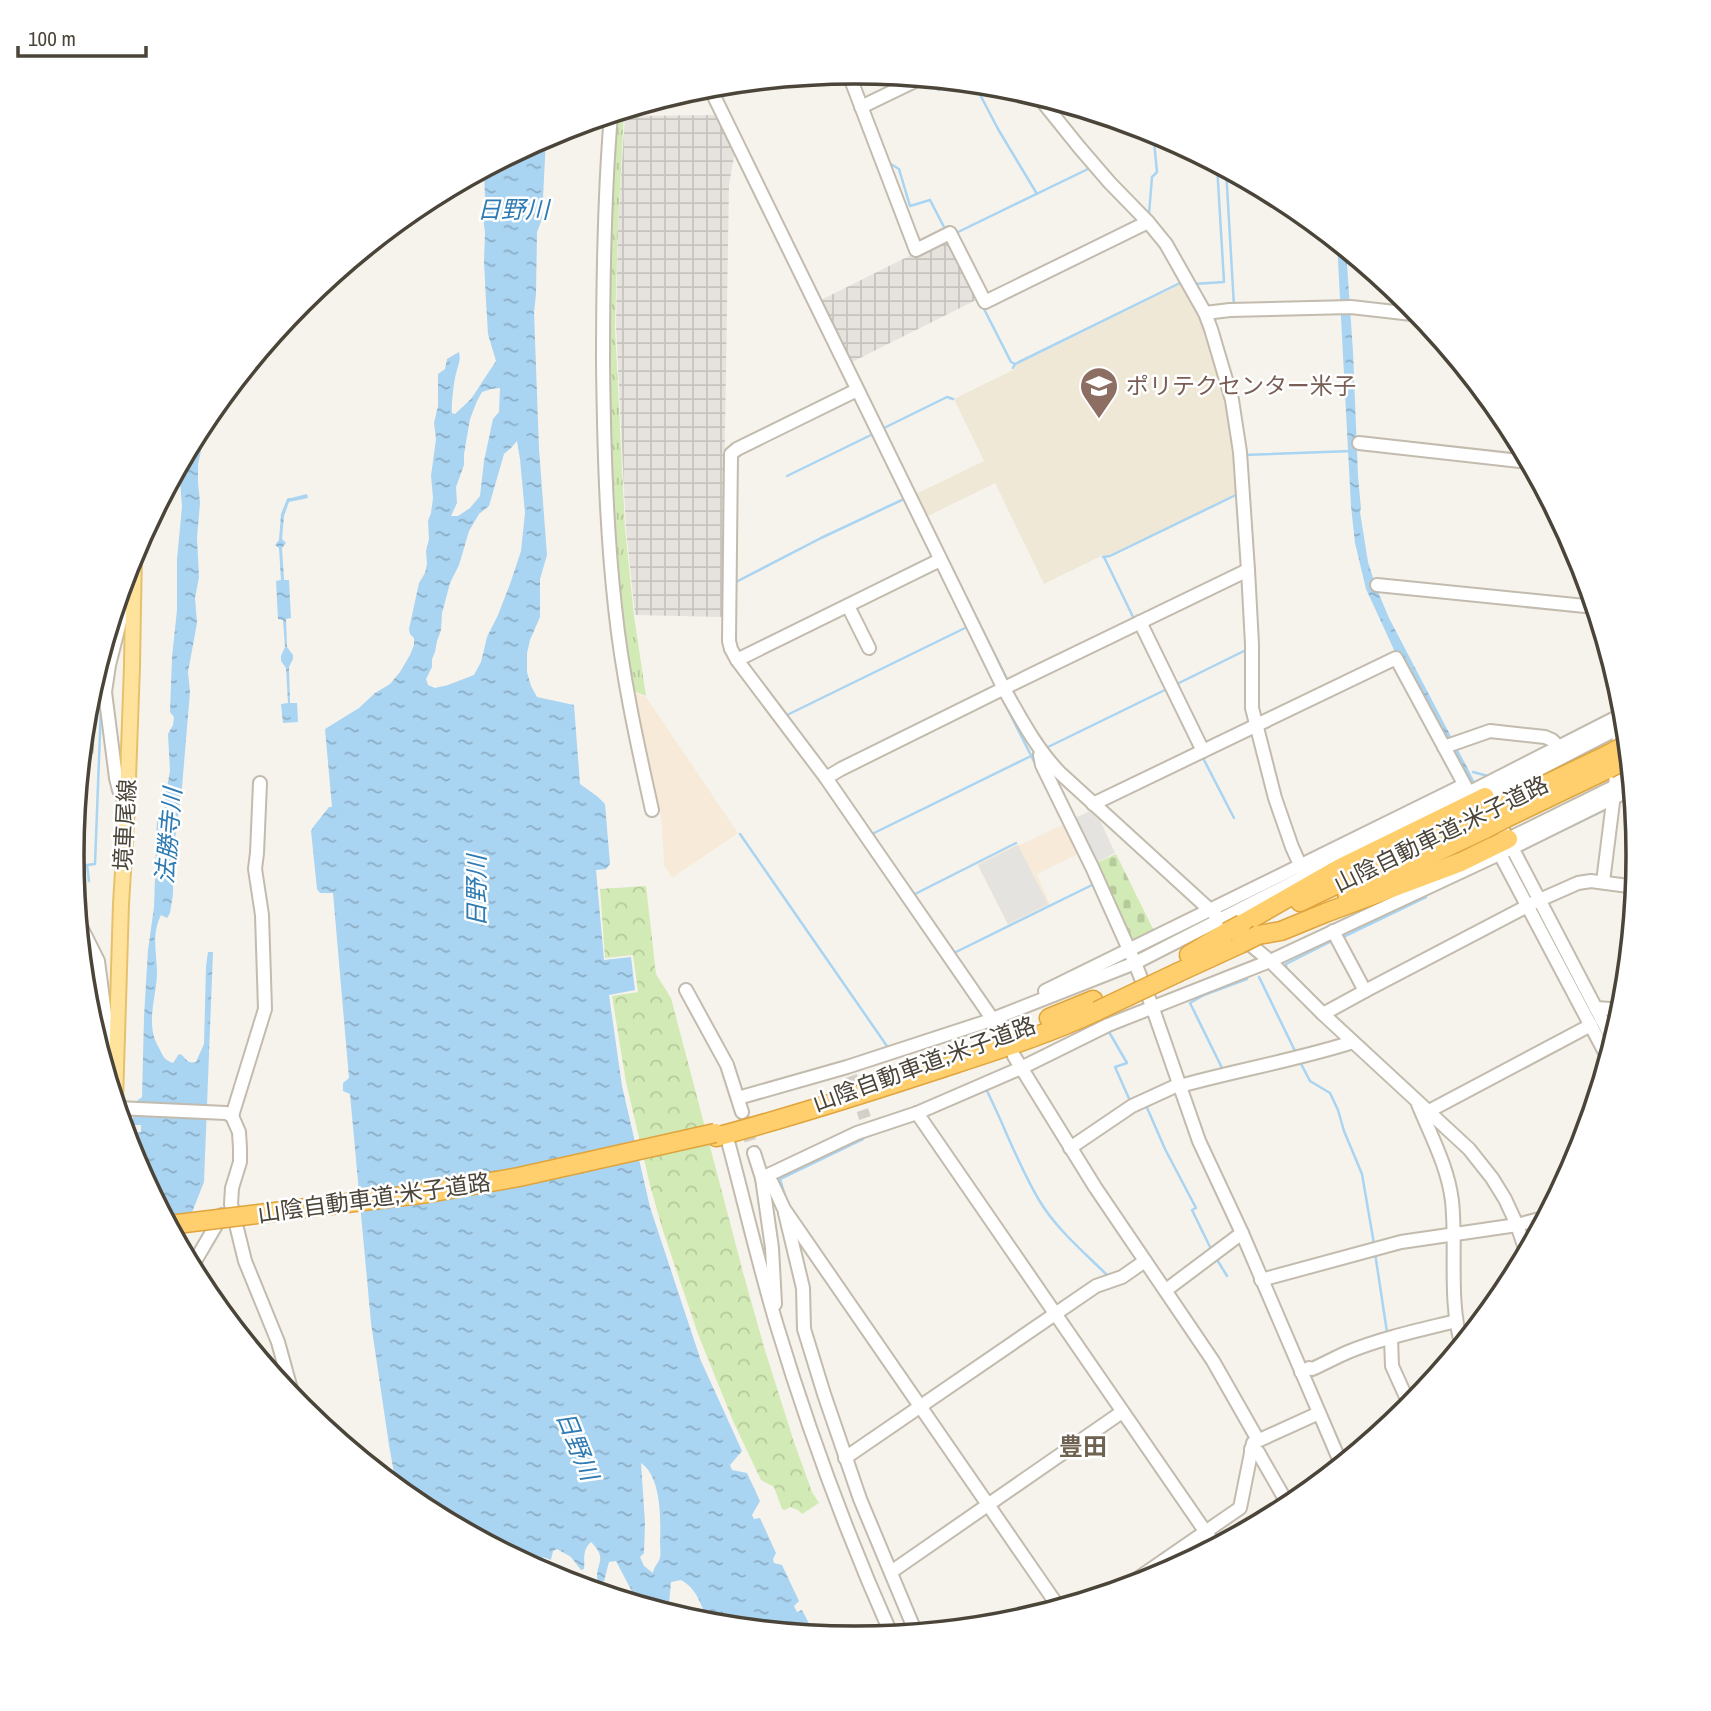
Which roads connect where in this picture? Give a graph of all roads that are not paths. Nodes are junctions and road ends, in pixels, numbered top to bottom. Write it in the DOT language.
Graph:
graph roads {
  1 [pos="853,84"];
  2 [pos="905,86"];
  3 [pos="714,97"];
  4 [pos="861,107"];
  5 [pos="1048,109"];
  6 [pos="611,124"];
  7 [pos="1148,222"];
  8 [pos="1208,312"];
  9 [pos="1404,313"];
  10 [pos="857,390"];
  11 [pos="1359,443"];
  12 [pos="1518,460"];
  13 [pos="940,560"];
  14 [pos="1248,570"];
  15 [pos="1377,585"];
  16 [pos="133,586"];
  17 [pos="848,606"];
  18 [pos="1585,606"];
  19 [pos="1140,622"];
  20 [pos="120,624"];
  21 [pos="869,648"];
  22 [pos="737,660"];
  23 [pos="107,671"];
  24 [pos="1004,689"];
  25 [pos="101,698"];
  26 [pos="1259,723"];
  27 [pos="1616,730"];
  28 [pos="1616,732"];
  29 [pos="1618,742"];
  30 [pos="1450,745"];
  31 [pos="1558,746"];
  32 [pos="1038,748"];
  33 [pos="1203,751"];
  34 [pos="1620,756"];
  35 [pos="1620,759"];
  36 [pos="1608,761"];
  37 [pos="826,778"];
  38 [pos="260,782"];
  39 [pos="1623,785"];
  40 [pos="1474,790"];
  41 [pos="1624,790"];
  42 [pos="1614,792"];
  43 [pos="1093,804"];
  44 [pos="127,806"];
  45 [pos="652,810"];
  46 [pos="1505,850"];
  47 [pos="1302,870"];
  48 [pos="1603,882"];
  49 [pos="1626,885"];
  50 [pos="1533,903"];
  51 [pos="1230,925"];
  52 [pos="1333,931"];
  53 [pos="90,945"];
  54 [pos="1128,950"];
  55 [pos="1270,961"];
  56 [pos="1135,963"];
  57 [pos="686,990"];
  58 [pos="1365,991"];
  59 [pos="1043,999"];
  60 [pos="1152,1006"];
  61 [pos="1596,1008"];
  62 [pos="1611,1009"];
  63 [pos="1323,1014"];
  64 [pos="992,1023"];
  65 [pos="1591,1026"];
  66 [pos="1607,1029"];
  67 [pos="1353,1042"];
  68 [pos="116,1048"];
  69 [pos="1603,1048"];
  70 [pos="1017,1062"];
  71 [pos="118,1079"];
  72 [pos="1180,1085"];
  73 [pos="738,1098"];
  74 [pos="1423,1106"];
  75 [pos="126,1107"];
  76 [pos="742,1112"];
  77 [pos="917,1113"];
  78 [pos="229,1115"];
  79 [pos="720,1138"];
  80 [pos="1070,1148"];
  81 [pos="754,1153"];
  82 [pos="762,1178"];
  83 [pos="231,1205"];
  84 [pos="784,1209"];
  85 [pos="1535,1220"];
  86 [pos="178,1224"];
  87 [pos="1517,1225"];
  88 [pos="181,1229"];
  89 [pos="1242,1233"];
  90 [pos="1454,1235"];
  91 [pos="1523,1243"];
  92 [pos="197,1257"];
  93 [pos="1143,1262"];
  94 [pos="1261,1280"];
  95 [pos="1166,1290"];
  96 [pos="1055,1314"];
  97 [pos="775,1318"];
  98 [pos="1456,1321"];
  99 [pos="1459,1335"];
  100 [pos="1391,1338"];
  101 [pos="1301,1372"];
  102 [pos="288,1378"];
  103 [pos="1406,1396"];
  104 [pos="920,1406"];
  105 [pos="1122,1412"];
  106 [pos="1319,1413"];
  107 [pos="1254,1444"];
  108 [pos="1338,1457"];
  109 [pos="845,1458"];
  110 [pos="1284,1497"];
  111 [pos="988,1504"];
  112 [pos="1206,1531"];
  113 [pos="1211,1540"];
  114 [pos="1156,1566"];
  115 [pos="891,1572"];
  116 [pos="1055,1601"];
  117 [pos="912,1624"];
  118 [pos="887,1626"];
  1 -- 4 [label="street"];
  2 -- 4 [label="street"];
  3 -- 10 [label="street"];
  4 -- 7 [label="street"];
  5 -- 7 [label="street"];
  6 -- 45 [label="street"];
  7 -- 8 [label="street"];
  8 -- 9 [label="street"];
  8 -- 14 [label="street"];
  10 -- 13 [label="street"];
  10 -- 22 [label="street"];
  11 -- 12 [label="street"];
  13 -- 17 [label="street"];
  13 -- 24 [label="street"];
  14 -- 19 [label="street"];
  14 -- 26 [label="street"];
  15 -- 18 [label="street"];
  16 -- 44 [label="main road, 境車尾線"];
  17 -- 21 [label="street"];
  17 -- 22 [label="street"];
  19 -- 24 [label="street"];
  19 -- 33 [label="street"];
  20 -- 23 [label="street"];
  22 -- 37 [label="street"];
  24 -- 32 [label="street"];
  24 -- 37 [label="street"];
  25 -- 44 [label="street"];
  26 -- 30 [label="street"];
  26 -- 33 [label="street"];
  26 -- 47 [label="street"];
  27 -- 31 [label="street"];
  28 -- 40 [label="street"];
  29 -- 36 [label="highway, 山陰自動車道;米子道路, bridge"];
  30 -- 31 [label="street"];
  30 -- 40 [label="street"];
  31 -- 40 [label="street"];
  32 -- 43 [label="street"];
  32 -- 54 [label="street"];
  33 -- 43 [label="street"];
  34 -- 42 [label="street"];
  35 -- 36 [label="highway, 山陰自動車道;米子道路, bridge"];
  36 -- 51 [label="highway, 山陰自動車道;米子道路, bridge"];
  37 -- 64 [label="street"];
  38 -- 78 [label="street"];
  39 -- 42 [label="street"];
  40 -- 46 [label="street"];
  40 -- 47 [label="street"];
  40 -- 51 [label="highway"];
  41 -- 42 [label="street"];
  42 -- 46 [label="street"];
  42 -- 48 [label="street"];
  43 -- 51 [label="street"];
  44 -- 68 [label="main road, 境車尾線"];
  46 -- 50 [label="street"];
  46 -- 51 [label="highway"];
  46 -- 52 [label="street"];
  47 -- 51 [label="street"];
  48 -- 49 [label="street"];
  48 -- 50 [label="street"];
  50 -- 58 [label="street"];
  50 -- 61 [label="street"];
  50 -- 65 [label="street"];
  51 -- 54 [label="street"];
  51 -- 55 [label="street"];
  51 -- 56 [label="street"];
  51 -- 79 [label="highway, 山陰自動車道;米子道路, bridge"];
  52 -- 55 [label="street"];
  52 -- 58 [label="street"];
  53 -- 68 [label="street"];
  54 -- 56 [label="street"];
  54 -- 59 [label="street"];
  55 -- 60 [label="street"];
  55 -- 63 [label="street"];
  56 -- 59 [label="street"];
  56 -- 60 [label="street"];
  57 -- 73 [label="street"];
  58 -- 63 [label="street"];
  59 -- 64 [label="street"];
  60 -- 70 [label="street"];
  60 -- 72 [label="street"];
  61 -- 62 [label="street"];
  61 -- 66 [label="street"];
  63 -- 67 [label="street"];
  64 -- 73 [label="street"];
  65 -- 69 [label="street"];
  65 -- 74 [label="street"];
  67 -- 72 [label="street"];
  67 -- 74 [label="street"];
  68 -- 71 [label="main road, 境車尾線"];
  70 -- 77 [label="street"];
  70 -- 80 [label="street"];
  72 -- 80 [label="street"];
  72 -- 89 [label="street"];
  73 -- 76 [label="street"];
  74 -- 87 [label="street"];
  74 -- 90 [label="street"];
  75 -- 78 [label="street"];
  77 -- 82 [label="street"];
  77 -- 96 [label="street"];
  78 -- 83 [label="street"];
  79 -- 86 [label="highway, 山陰自動車道;米子道路, bridge"];
  79 -- 88 [label="highway, 山陰自動車道;米子道路, bridge"];
  79 -- 97 [label="street"];
  80 -- 93 [label="street"];
  81 -- 82 [label="street"];
  82 -- 84 [label="street"];
  82 -- 97 [label="street"];
  83 -- 92 [label="street"];
  83 -- 102 [label="street"];
  84 -- 104 [label="street"];
  84 -- 109 [label="street"];
  85 -- 87 [label="street"];
  87 -- 90 [label="street"];
  87 -- 91 [label="street"];
  89 -- 94 [label="street"];
  89 -- 95 [label="street"];
  90 -- 94 [label="street"];
  90 -- 98 [label="street"];
  93 -- 95 [label="street"];
  93 -- 96 [label="street"];
  94 -- 101 [label="street"];
  95 -- 107 [label="street"];
  96 -- 104 [label="street"];
  96 -- 105 [label="street"];
  97 -- 118 [label="street"];
  98 -- 99 [label="street"];
  98 -- 100 [label="street"];
  100 -- 101 [label="street"];
  100 -- 103 [label="street"];
  101 -- 106 [label="street"];
  104 -- 109 [label="street"];
  104 -- 111 [label="street"];
  105 -- 111 [label="street"];
  105 -- 112 [label="street"];
  106 -- 107 [label="street"];
  106 -- 108 [label="street"];
  107 -- 110 [label="street"];
  107 -- 112 [label="street"];
  109 -- 115 [label="street"];
  111 -- 115 [label="street"];
  111 -- 116 [label="street"];
  112 -- 113 [label="street"];
  112 -- 114 [label="street"];
  115 -- 117 [label="street"];
}
